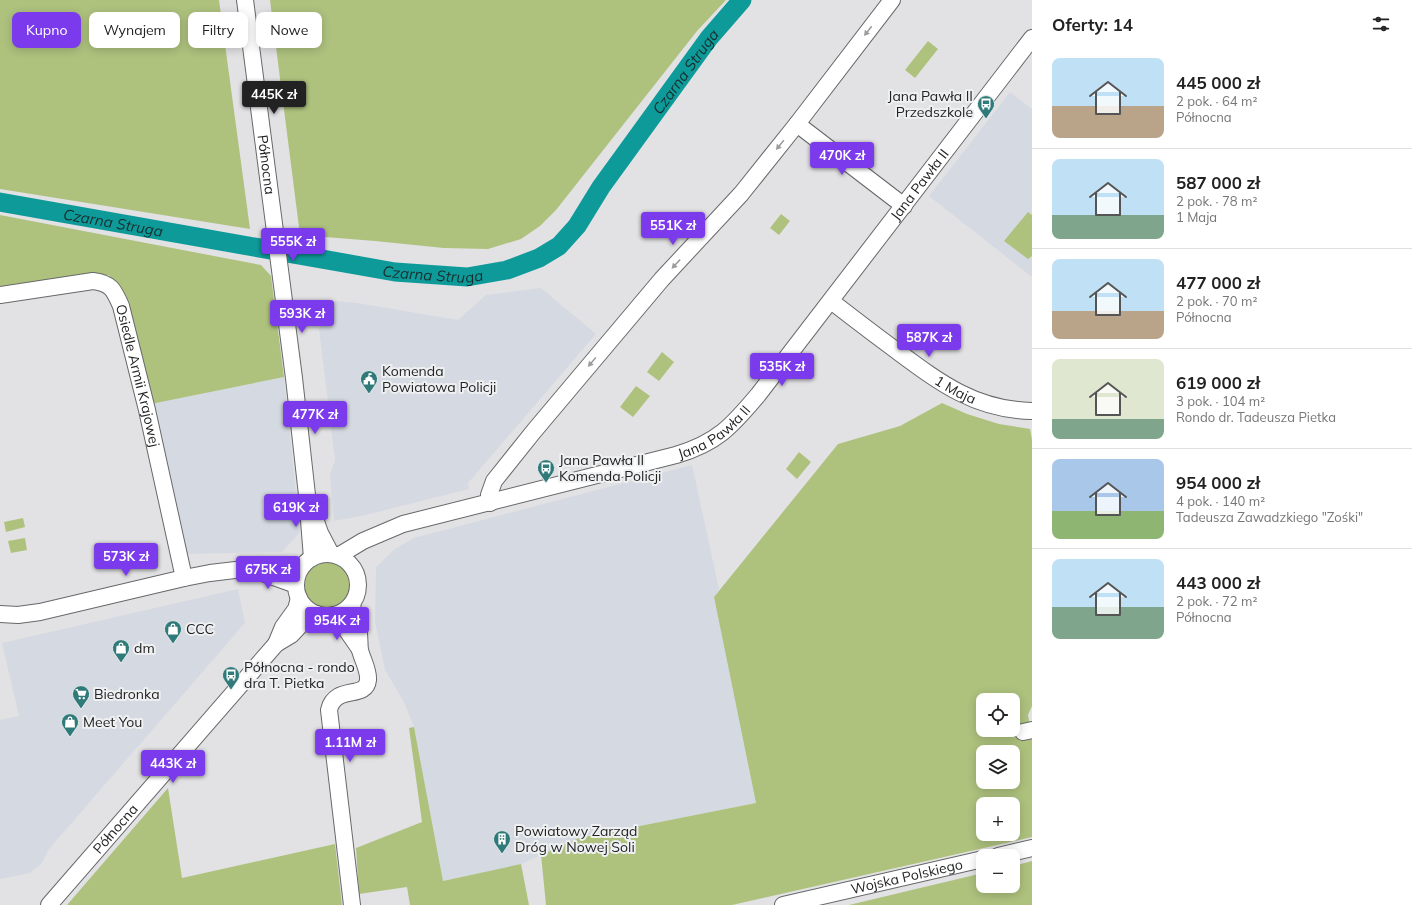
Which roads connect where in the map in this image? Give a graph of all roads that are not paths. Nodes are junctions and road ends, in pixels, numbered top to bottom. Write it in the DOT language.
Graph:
graph roads {
  1 [pos="245,0"];
  2 [pos="892,0"];
  3 [pos="1032,38"];
  4 [pos="796,124"];
  5 [pos="904,206"];
  6 [pos="0,295"];
  7 [pos="831,301"];
  8 [pos="1032,411"];
  9 [pos="307,495"];
  10 [pos="490,503"];
  11 [pos="389,530"];
  12 [pos="335,555"];
  13 [pos="306,562"];
  14 [pos="250,569"];
  15 [pos="356,574"];
  16 [pos="184,578"];
  17 [pos="298,592"];
  18 [pos="352,604"];
  19 [pos="0,614"];
  20 [pos="316,614"];
  21 [pos="333,615"];
  22 [pos="276,644"];
  23 [pos="360,650"];
  24 [pos="1032,848"];
  25 [pos="1020,851"];
  26 [pos="976,861"];
  27 [pos="49,905"];
  28 [pos="352,905"];
  29 [pos="783,905"];
  1 -- 9 [label="street, Północna"];
  2 -- 4 [label="street, one-way"];
  3 -- 5 [label="street, Jana Pawła II"];
  4 -- 5 [label="street"];
  4 -- 10 [label="street, one-way"];
  5 -- 7 [label="street, Jana Pawła II"];
  6 -- 16 [label="street, Osiedle Armii Krajowej"];
  7 -- 8 [label="street, 1 Maja"];
  7 -- 10 [label="street, Jana Pawła II"];
  9 -- 12 [label="street"];
  9 -- 13 [label="street"];
  10 -- 11 [label="street, Jana Pawła II"];
  11 -- 12 [label="street, Jana Pawła II"];
  11 -- 15 [label="street, Jana Pawła II"];
  12 -- 13 [label="street"];
  12 -- 15 [label="street"];
  13 -- 14 [label="street"];
  13 -- 17 [label="street"];
  14 -- 16 [label="street"];
  14 -- 17 [label="street"];
  15 -- 18 [label="street"];
  16 -- 19 [label="street"];
  17 -- 20 [label="street"];
  17 -- 22 [label="street"];
  18 -- 21 [label="street"];
  18 -- 23 [label="street"];
  20 -- 21 [label="street"];
  20 -- 22 [label="street"];
  21 -- 23 [label="street"];
  22 -- 27 [label="street, Północna"];
  23 -- 28 [label="street"];
  24 -- 25 [label="street"];
  26 -- 29 [label="street, Wojska Polskiego"];
}
